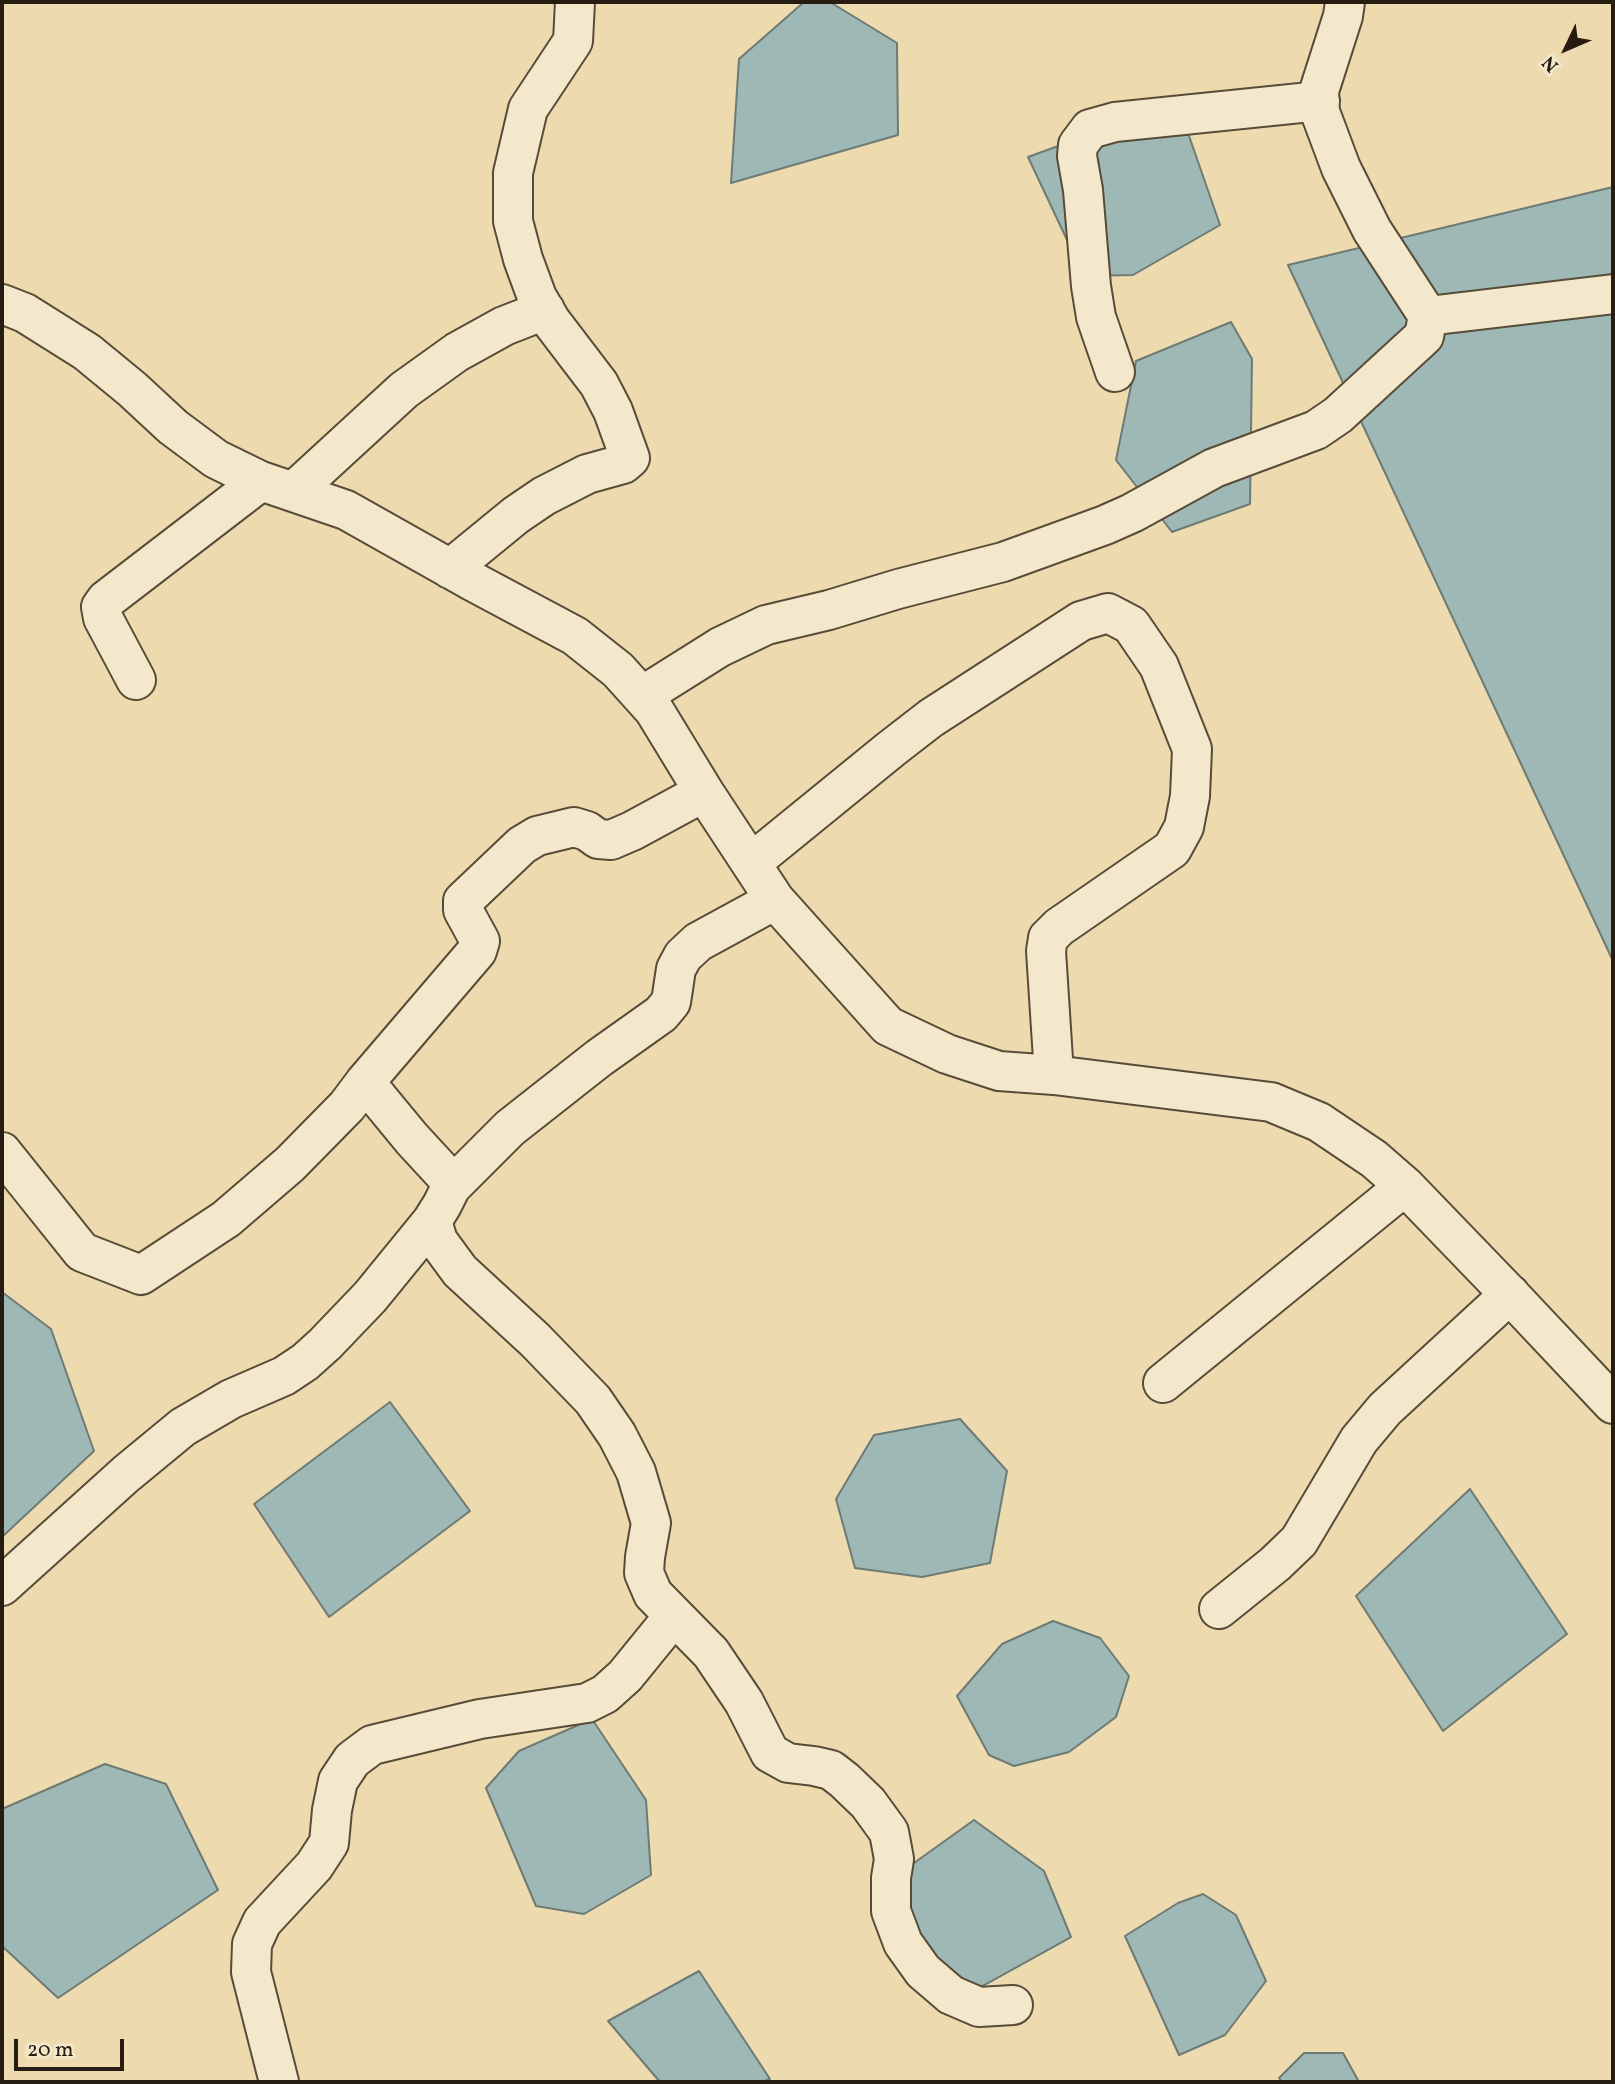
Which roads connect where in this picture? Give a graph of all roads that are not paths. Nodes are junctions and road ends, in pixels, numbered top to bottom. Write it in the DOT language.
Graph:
graph roads {
  1 [pos="575,2"];
  2 [pos="1345,2"];
  3 [pos="1320,101"];
  4 [pos="1613,294"];
  5 [pos="2,304"];
  6 [pos="545,310"];
  7 [pos="1428,316"];
  8 [pos="1115,372"];
  9 [pos="277,487"];
  10 [pos="450,569"];
  11 [pos="136,680"];
  12 [pos="642,696"];
  13 [pos="704,792"];
  14 [pos="751,863"];
  15 [pos="775,900"];
  16 [pos="1054,1075"];
  17 [pos="365,1082"];
  18 [pos="2,1152"];
  19 [pos="1405,1186"];
  20 [pos="450,1188"];
  21 [pos="432,1222"];
  22 [pos="1510,1294"];
  23 [pos="1163,1383"];
  24 [pos="1613,1405"];
  25 [pos="2,1586"];
  26 [pos="1219,1609"];
  27 [pos="673,1617"];
  28 [pos="1013,2005"];
  29 [pos="279,2082"];
  1 -- 6 [label="street"];
  2 -- 3 [label="street"];
  3 -- 7 [label="street"];
  3 -- 8 [label="street"];
  4 -- 7 [label="street"];
  5 -- 9 [label="street"];
  6 -- 9 [label="street"];
  6 -- 10 [label="street"];
  7 -- 12 [label="street"];
  9 -- 10 [label="street"];
  9 -- 11 [label="street"];
  10 -- 12 [label="street"];
  12 -- 13 [label="street"];
  13 -- 14 [label="street"];
  13 -- 17 [label="street"];
  14 -- 15 [label="street"];
  14 -- 16 [label="street"];
  15 -- 16 [label="street"];
  15 -- 20 [label="street"];
  16 -- 19 [label="street"];
  17 -- 18 [label="street"];
  17 -- 20 [label="street"];
  19 -- 22 [label="street"];
  19 -- 23 [label="street"];
  20 -- 21 [label="street"];
  21 -- 25 [label="street"];
  21 -- 27 [label="street"];
  22 -- 24 [label="street"];
  22 -- 26 [label="street"];
  27 -- 28 [label="street"];
  27 -- 29 [label="street"];
}
